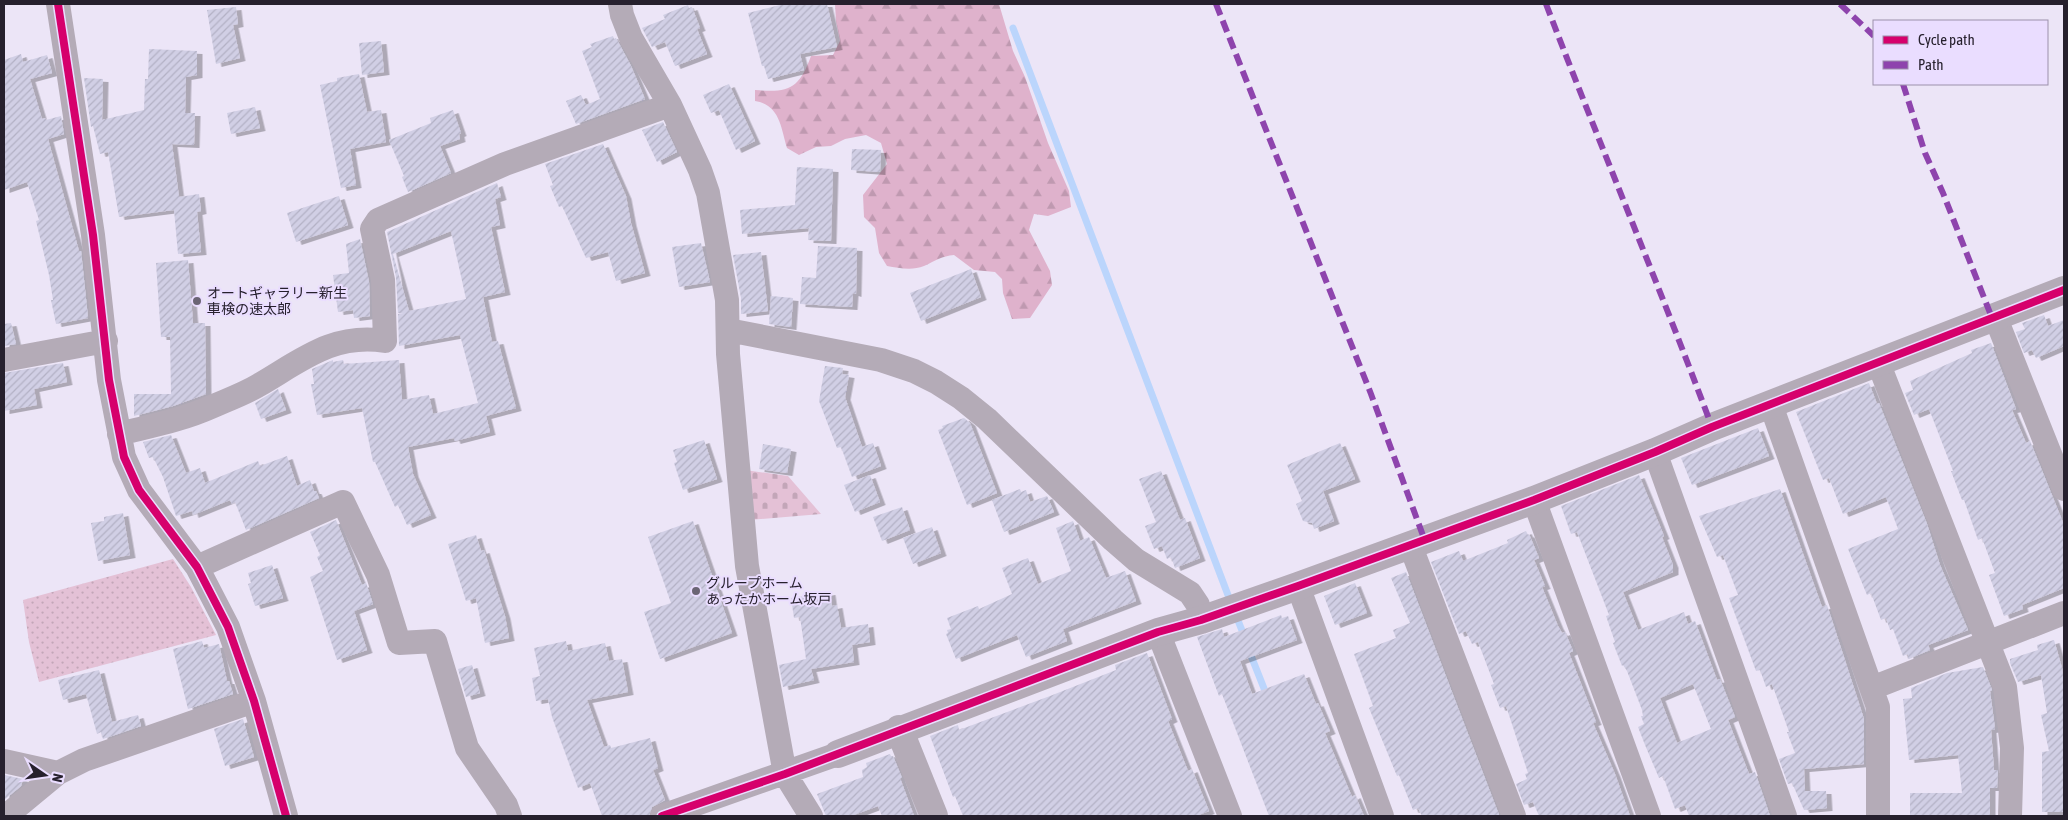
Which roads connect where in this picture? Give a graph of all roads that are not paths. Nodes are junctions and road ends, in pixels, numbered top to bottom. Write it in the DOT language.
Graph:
graph roads {
  1 [pos="58,4"];
  2 [pos="620,4"];
  3 [pos="670,104"];
  4 [pos="2064,290"];
  5 [pos="1995,316"];
  6 [pos="728,330"];
  7 [pos="106,341"];
  8 [pos="4,360"];
  9 [pos="1878,362"];
  10 [pos="1771,405"];
  11 [pos="119,434"];
  12 [pos="1655,452"];
  13 [pos="2064,489"];
  14 [pos="1534,500"];
  15 [pos="1411,547"];
  16 [pos="197,567"];
  17 [pos="1298,586"];
  18 [pos="2064,613"];
  19 [pos="1201,620"];
  20 [pos="1158,632"];
  21 [pos="1989,642"];
  22 [pos="1872,688"];
  23 [pos="254,701"];
  24 [pos="899,729"];
  25 [pos="838,754"];
  26 [pos="4,761"];
  27 [pos="58,773"];
  28 [pos="785,774"];
  29 [pos="6,816"];
  30 [pos="286,816"];
  31 [pos="510,816"];
  32 [pos="662,816"];
  33 [pos="811,816"];
  34 [pos="934,816"];
  35 [pos="1230,816"];
  36 [pos="1382,816"];
  37 [pos="1514,816"];
  38 [pos="1649,816"];
  39 [pos="1785,816"];
  40 [pos="1878,816"];
  41 [pos="2010,816"];
  1 -- 7 [label="street"];
  2 -- 3 [label="street"];
  3 -- 6 [label="street"];
  3 -- 11 [label="street"];
  4 -- 5 [label="street"];
  5 -- 9 [label="street"];
  5 -- 13 [label="street"];
  6 -- 19 [label="street"];
  6 -- 28 [label="street"];
  7 -- 8 [label="street"];
  7 -- 11 [label="street"];
  9 -- 10 [label="street"];
  9 -- 21 [label="street"];
  10 -- 12 [label="street"];
  10 -- 22 [label="street"];
  11 -- 16 [label="street"];
  12 -- 14 [label="street"];
  12 -- 39 [label="street"];
  14 -- 15 [label="street"];
  14 -- 38 [label="street"];
  15 -- 17 [label="street"];
  15 -- 37 [label="street"];
  16 -- 23 [label="street"];
  16 -- 31 [label="street"];
  17 -- 19 [label="street"];
  17 -- 36 [label="street"];
  18 -- 21 [label="street"];
  19 -- 20 [label="street"];
  20 -- 24 [label="street"];
  20 -- 35 [label="street"];
  21 -- 22 [label="street"];
  21 -- 41 [label="street"];
  22 -- 40 [label="street"];
  23 -- 27 [label="street"];
  23 -- 30 [label="street"];
  24 -- 25 [label="street"];
  24 -- 34 [label="street"];
  25 -- 28 [label="street"];
  26 -- 27 [label="street"];
  27 -- 29 [label="street"];
  28 -- 32 [label="street"];
  28 -- 33 [label="street"];
}
